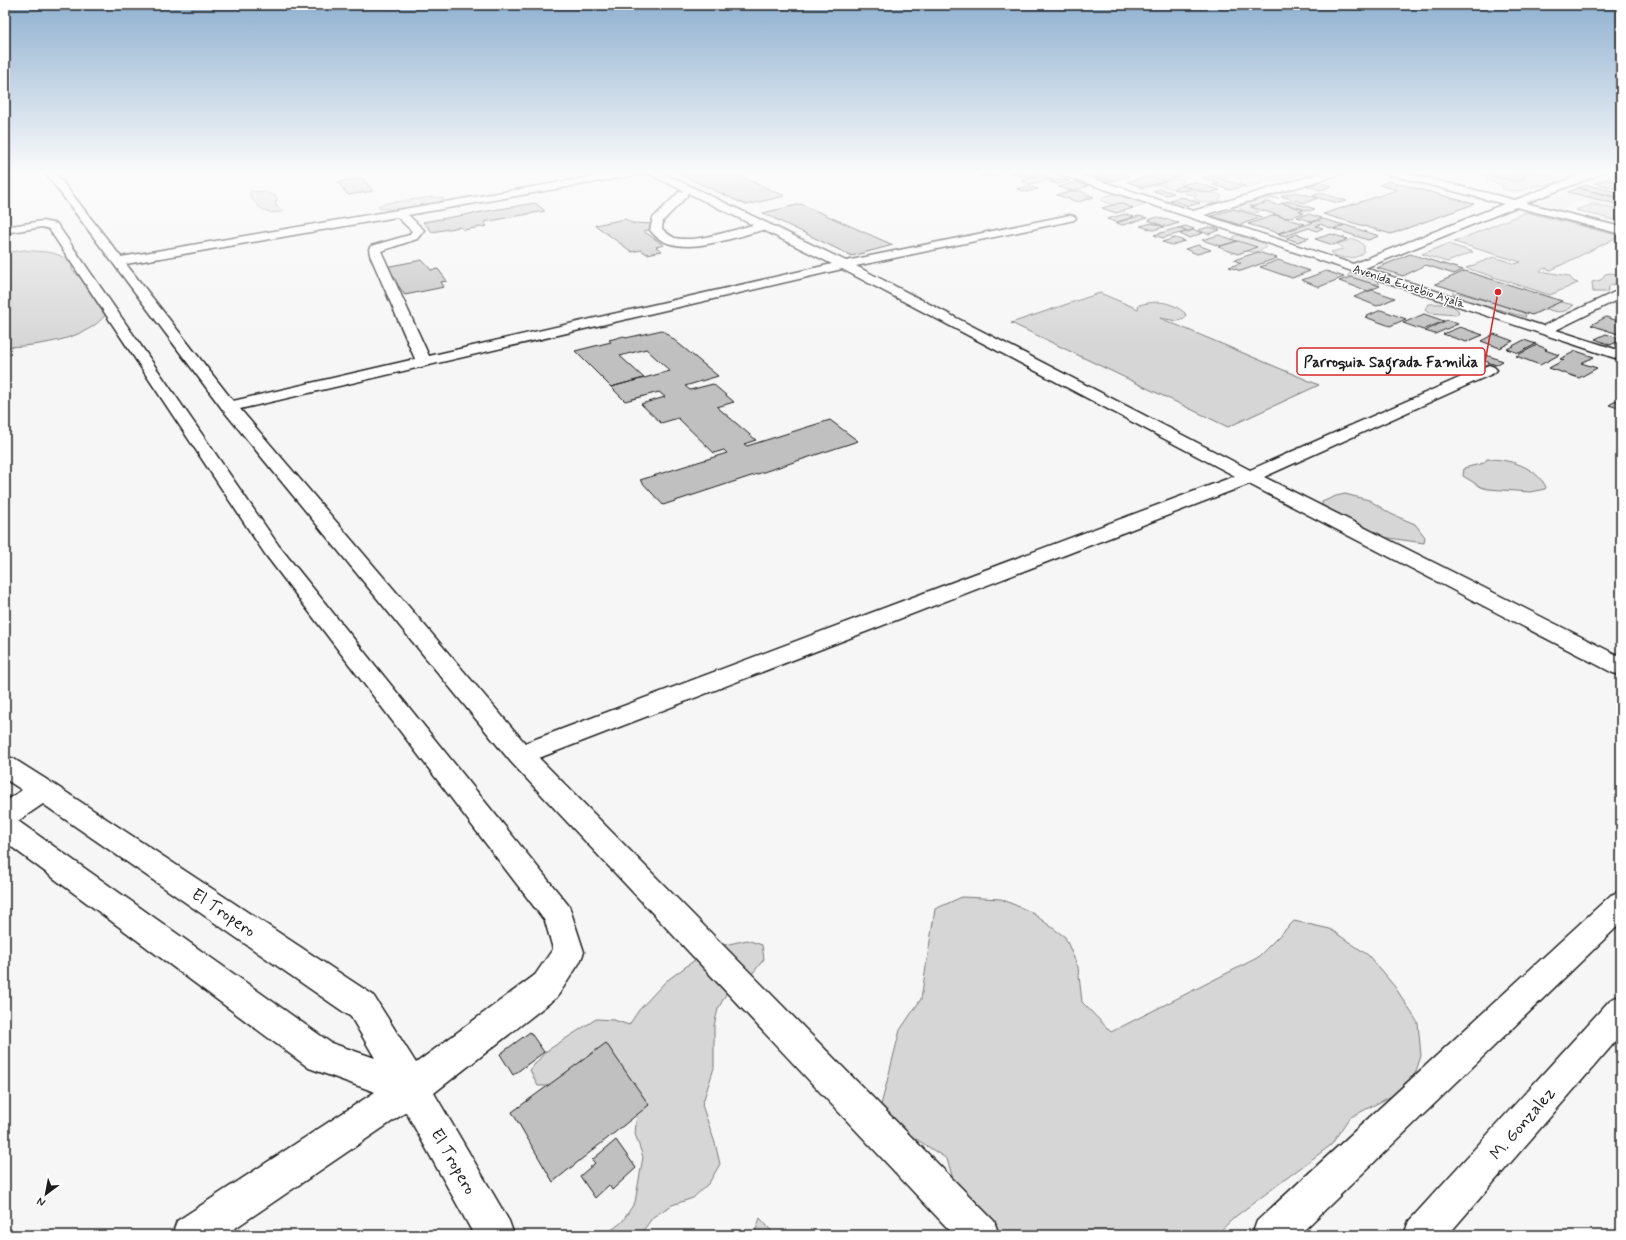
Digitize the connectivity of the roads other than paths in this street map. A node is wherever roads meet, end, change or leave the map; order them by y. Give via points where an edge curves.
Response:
1 (55, 229) edge
2 (94, 229) edge
3 (306, 229) edge
4 (417, 229) edge
5 (656, 229) edge
6 (754, 229) edge
7 (760, 229) edge
8 (760, 229) edge
9 (1018, 229) edge
10 (1234, 229) edge
11 (1453, 229) edge
12 (119, 261) junction
13 (844, 265) junction
14 (829, 268) junction
15 (1353, 268) junction
16 (1621, 293) edge
17 (1545, 330) junction
18 (1621, 356) edge
19 (424, 362) junction
20 (1489, 370) dead end
21 (229, 407) junction
22 (1250, 477) junction
23 (1621, 666) edge
24 (520, 755) junction
25 (5, 766) edge
26 (43, 790) junction
27 (5, 816) edge
28 (5, 827) edge
29 (1621, 904) edge
30 (1621, 1011) edge
31 (412, 1088) junction
32 (190, 1235) edge
33 (495, 1235) edge
34 (980, 1235) edge
35 (1271, 1235) edge
36 (1423, 1235) edge

1 - 31 street via 272,550 558,915 569,952 546,986
2 - 12 street
3 - 12 street
4 - 19 street via 413,237 375,249
5 - 6 street via 673,242 693,242
7 - 13 street
8 - 14 street
9 - 13 street
10 - 15 street, Avenida Eusebio Ayala
11 - 15 street
12 - 21 street
13 - 14 street
13 - 22 street
14 - 19 street
14 - 22 street
15 - 17 street, Avenida Eusebio Ayala
16 - 17 street
17 - 18 street, Avenida Eusebio Ayala
19 - 21 street
20 - 22 street
21 - 24 street
22 - 23 street
22 - 24 street
24 - 34 street
25 - 26 street, El Tropero
26 - 27 street
26 - 31 street, El Tropero via 362,1006
28 - 31 street via 321,1056
29 - 35 street
30 - 36 street, M. Gonzalez
31 - 32 street
31 - 33 street, El Tropero

